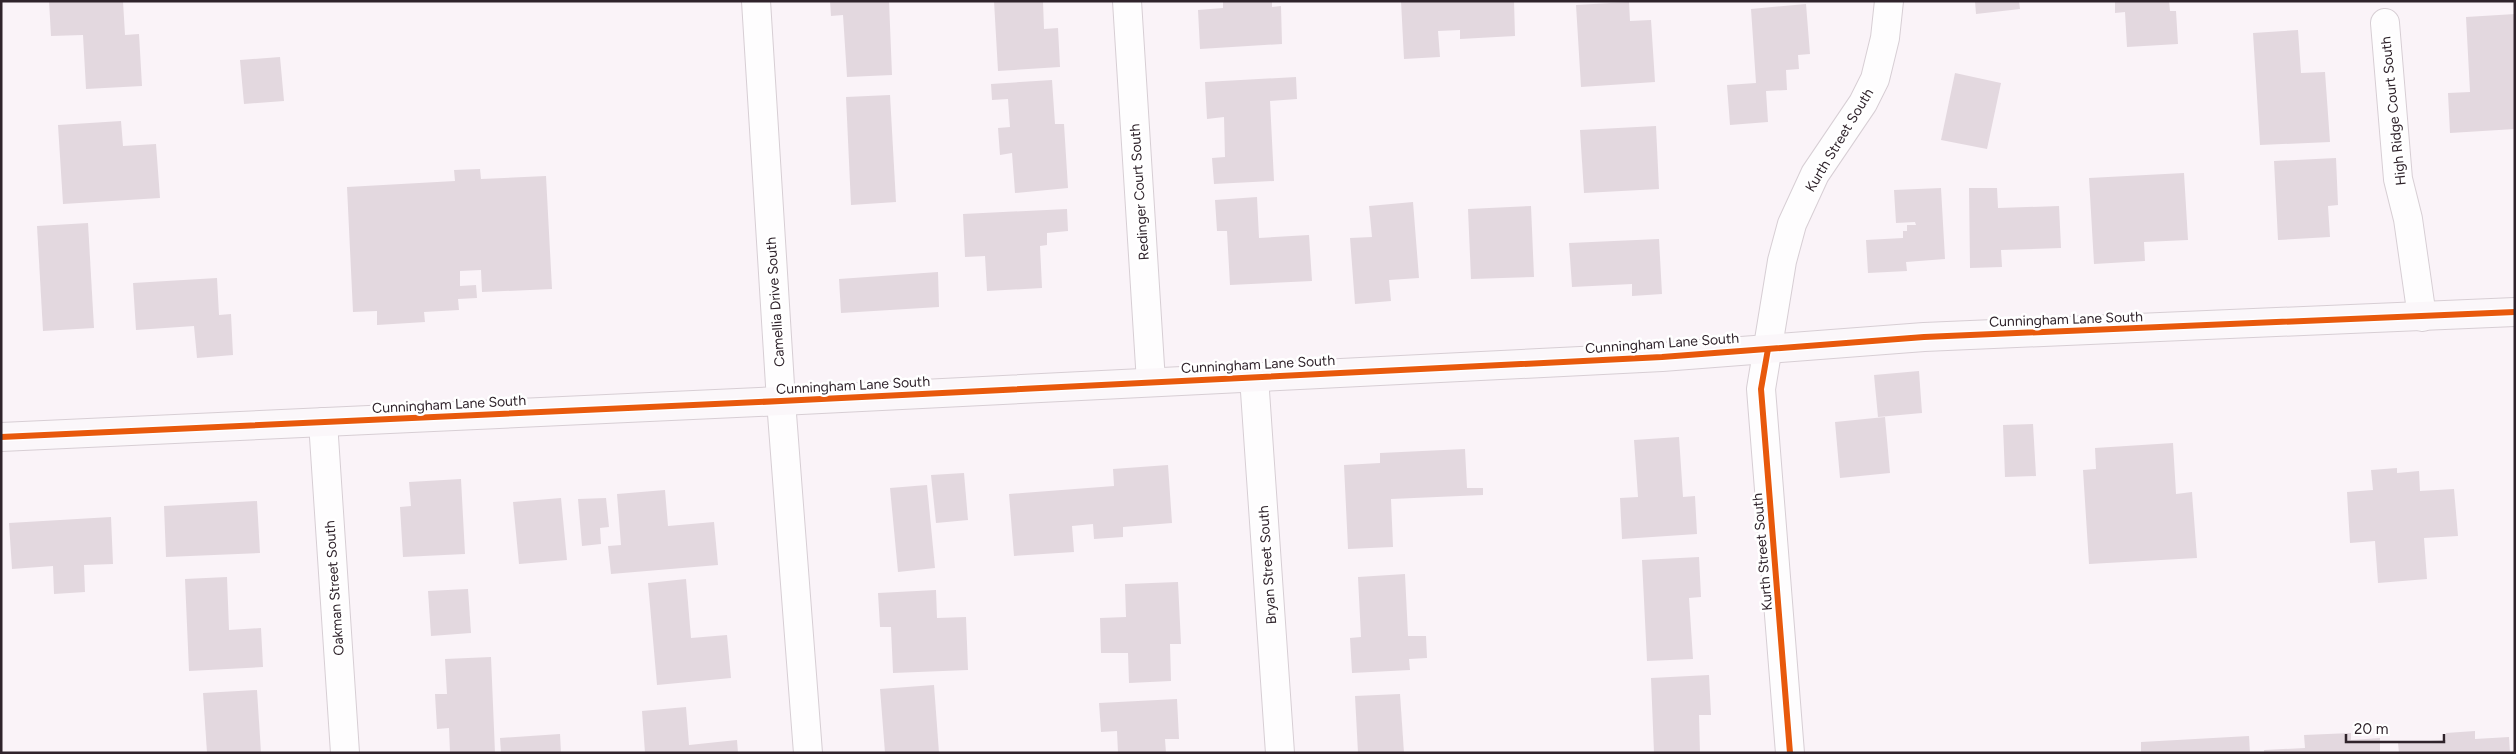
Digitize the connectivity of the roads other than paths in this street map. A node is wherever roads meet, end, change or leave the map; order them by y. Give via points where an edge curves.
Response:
1 (756, 1) edge
2 (1127, 1) edge
3 (1890, 1) edge
4 (2385, 23) dead end
5 (2515, 312) edge
6 (2422, 316) junction
7 (1768, 349) junction
8 (1254, 377) junction
9 (1152, 382) junction
10 (781, 401) junction
11 (323, 422) junction
12 (1, 436) edge
13 (345, 753) edge
14 (808, 753) edge
15 (1280, 753) edge
16 (1790, 753) edge

1 - 10 street, Camellia Drive South
2 - 9 street, Redinger Court South
3 - 7 street, Kurth Street South via 1876,79 1815,174 1792,224 1782,261
4 - 6 street, High Ridge Court South via 2398,179 2408,219
5 - 6 street, Cunningham Lane South
6 - 7 street, Cunningham Lane South via 1924,337
7 - 8 street, Cunningham Lane South
7 - 16 street, Kurth Street South via 1761,389
8 - 9 street, Cunningham Lane South
8 - 15 street, Bryan Street South
9 - 10 street, Cunningham Lane South
10 - 11 street, Cunningham Lane South
10 - 14 street, Camellia Drive South
11 - 12 street, Cunningham Lane South
11 - 13 street, Oakman Street South

